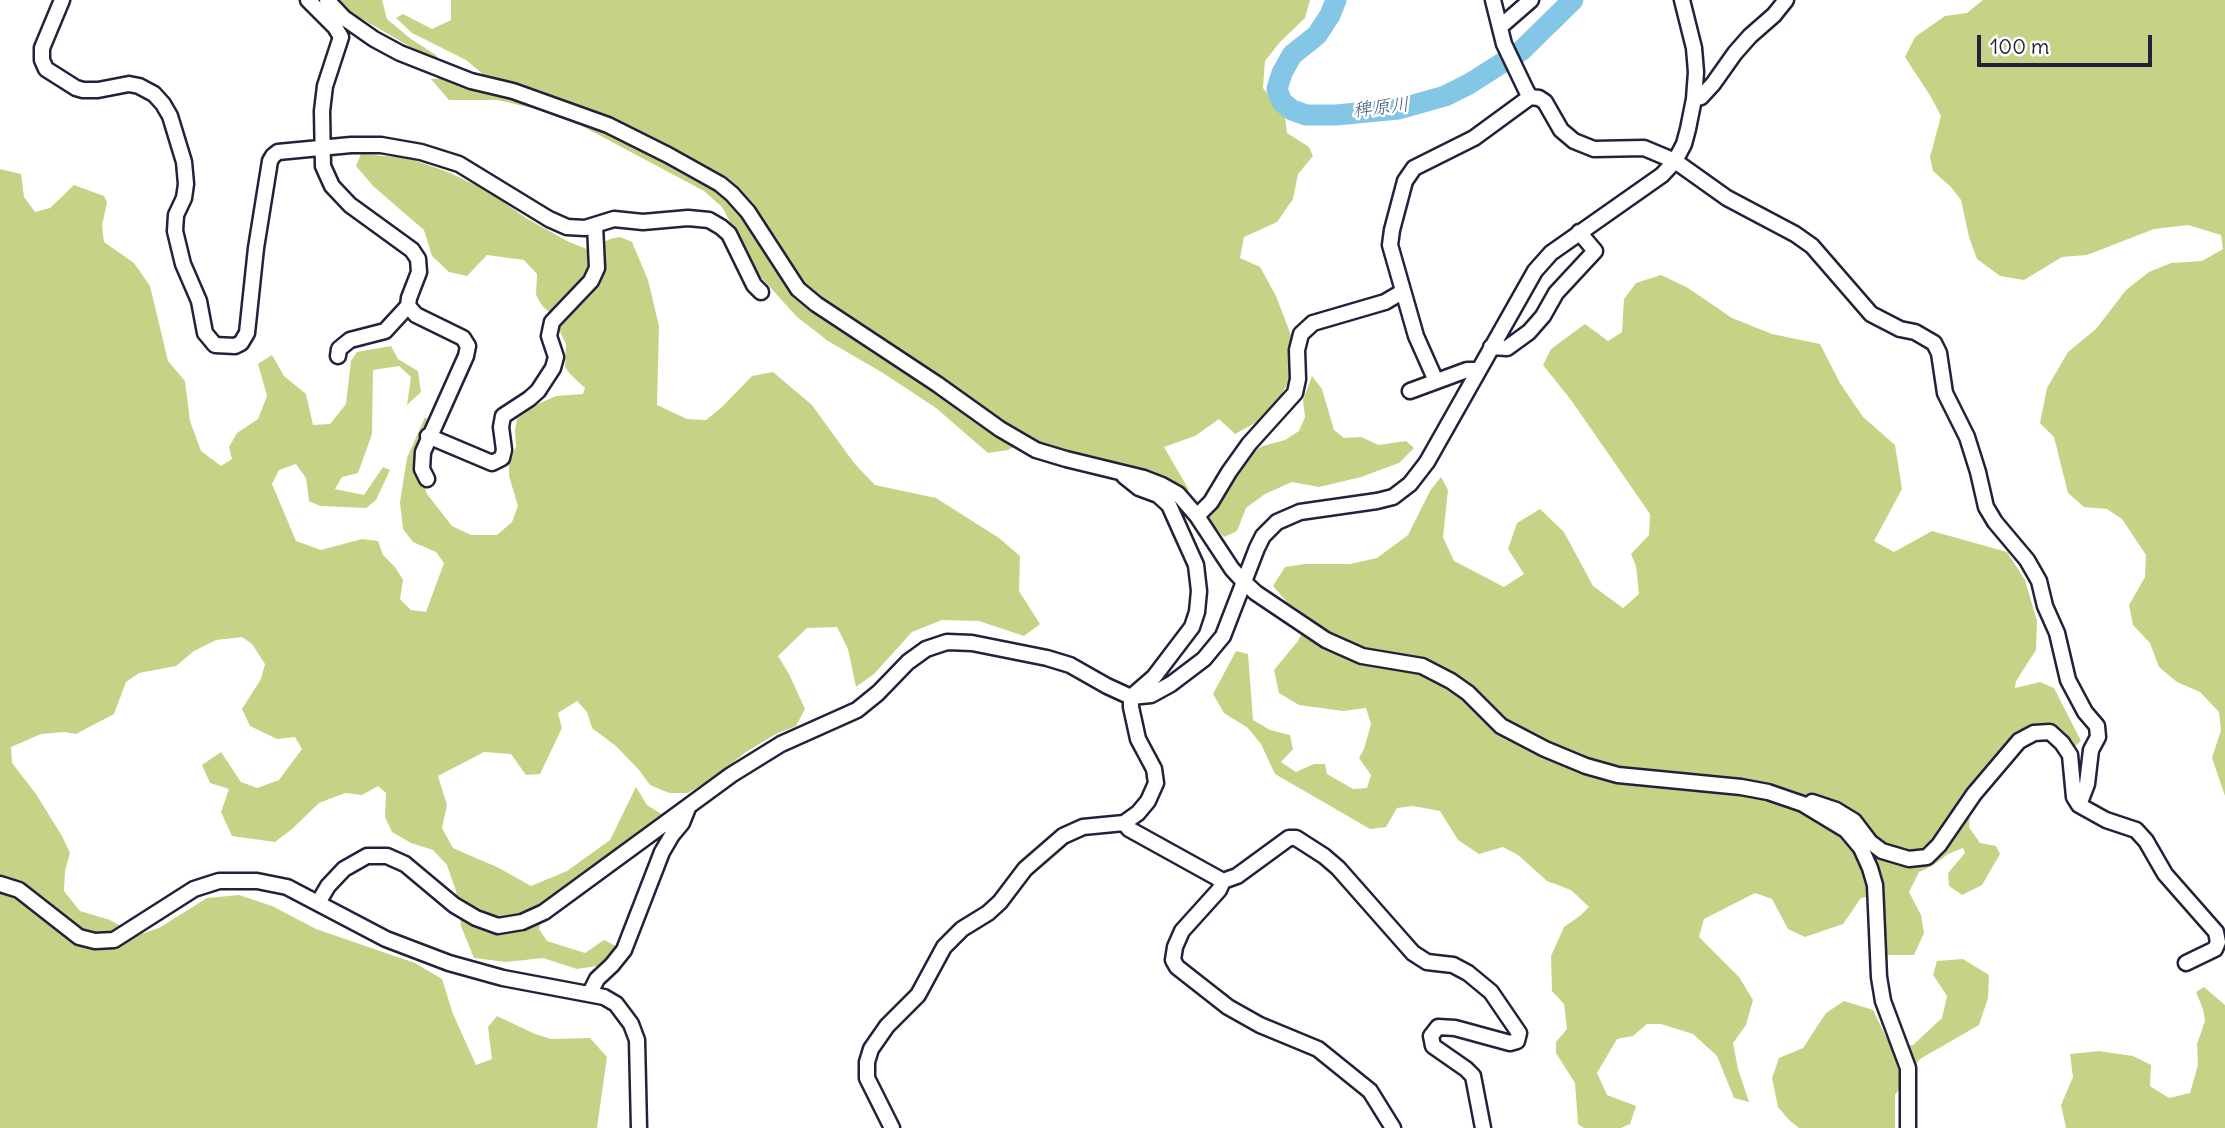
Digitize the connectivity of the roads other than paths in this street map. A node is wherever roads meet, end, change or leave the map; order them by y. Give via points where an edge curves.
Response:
1 (62, 0) edge
2 (308, 0) edge
3 (327, 0) edge
4 (1493, 0) edge
5 (1531, 0) edge
6 (1682, 0) edge
7 (1786, 0) edge
8 (1500, 27) junction
9 (1530, 97) junction
10 (1694, 99) junction
11 (322, 148) junction
12 (1679, 154) junction
13 (595, 225) junction
14 (1579, 232) junction
15 (761, 292) dead end
16 (1402, 292) junction
17 (408, 306) junction
18 (1491, 347) junction
19 (338, 356) dead end
20 (1479, 370) junction
21 (1436, 380) junction
22 (1409, 391) dead end
23 (428, 436) junction
24 (1121, 472) junction
25 (427, 479) dead end
26 (1197, 516) junction
27 (1244, 582) junction
28 (1131, 697) junction
29 (1803, 804) junction
30 (2079, 805) junction
31 (688, 807) junction
32 (1124, 823) junction
33 (1223, 881) junction
34 (0, 884) edge
35 (318, 903) junction
36 (2186, 963) dead end
37 (590, 993) junction
38 (639, 1128) edge
39 (892, 1128) edge
40 (1393, 1128) edge
41 (1483, 1128) edge
42 (1908, 1128) edge

1 - 11 street via 42,48 46,69 83,90 139,86 154,94 170,116 186,184 175,231 205,333 215,345 235,346 247,333 270,161 278,152
2 - 11 street via 341,37 325,86
3 - 24 street via 344,18 400,53 608,125 720,184 748,212 798,289 816,304 1036,450
4 - 8 street
5 - 8 street
6 - 10 street via 1694,48
7 - 10 street via 1735,53 1713,85
8 - 9 street
9 - 12 street via 1545,102 1561,130 1574,141 1594,149 1644,148
9 - 16 street via 1474,138 1414,169 1405,181 1390,245
10 - 12 street
11 - 13 street via 381,145 421,152 459,164 566,227
11 - 17 street via 323,166 332,186 418,259 419,272
12 - 14 street via 1662,175
12 - 30 street via 1727,198 1812,246 1871,314 1934,343 1945,393 1967,437 1986,507 2039,581 2068,680 2097,726
13 - 15 street via 614,219 709,220 729,234
13 - 23 street via 597,268 591,281 552,322 549,336 556,357 538,391 503,416 502,458 492,463
14 - 18 street via 1535,271
14 - 18 street via 1595,251 1556,293 1529,332 1507,348
16 - 21 street
16 - 26 street via 1385,302 1312,323 1301,334 1295,393 1249,444
17 - 19 street via 385,331 350,340
17 - 23 street via 416,315 463,338 468,346
18 - 20 street
20 - 21 street
20 - 27 street via 1410,484 1393,496 1300,512 1277,522 1256,548
21 - 22 street
23 - 25 street via 422,469
24 - 26 street via 1178,494
24 - 28 street via 1169,505 1196,565 1199,591 1192,626 1154,677
26 - 27 street
27 - 28 street via 1223,636 1204,659 1151,695
27 - 29 street via 1326,640 1362,656 1422,666 1468,693 1501,726 1576,762 1618,775 1741,787
28 - 31 street via 1047,658 947,642 908,662 857,710 780,744
28 - 32 street via 1138,739 1156,783 1148,802
29 - 30 street via 1814,802 1836,810 1854,821 1882,851 1909,859 1927,857 2019,741 2034,733 2050,732 2070,755 2074,797
29 - 42 street via 1846,830 1870,868 1883,1001 1908,1068
30 - 36 street via 2136,830 2165,874 2216,932 2215,948
31 - 35 street via 544,912 522,922 498,926 476,918 405,864 387,856 367,856 344,869
31 - 37 street via 662,852 624,950
32 - 33 street
32 - 39 street via 1083,827 1063,836 1025,869 1000,902 944,947 918,995 887,1026 867,1062 867,1078
33 - 40 street via 1182,931 1173,960 1177,967 1228,1007 1318,1049 1370,1091
33 - 41 street via 1289,838 1296,838 1338,868 1413,953 1427,962 1468,972 1491,992 1519,1033 1517,1041 1438,1027 1431,1036 1433,1046 1473,1076
34 - 35 street via 19,890 79,937 95,941 114,940 194,889 219,881 287,887
35 - 37 street via 386,939 449,963
37 - 38 street via 616,1004 637,1040

